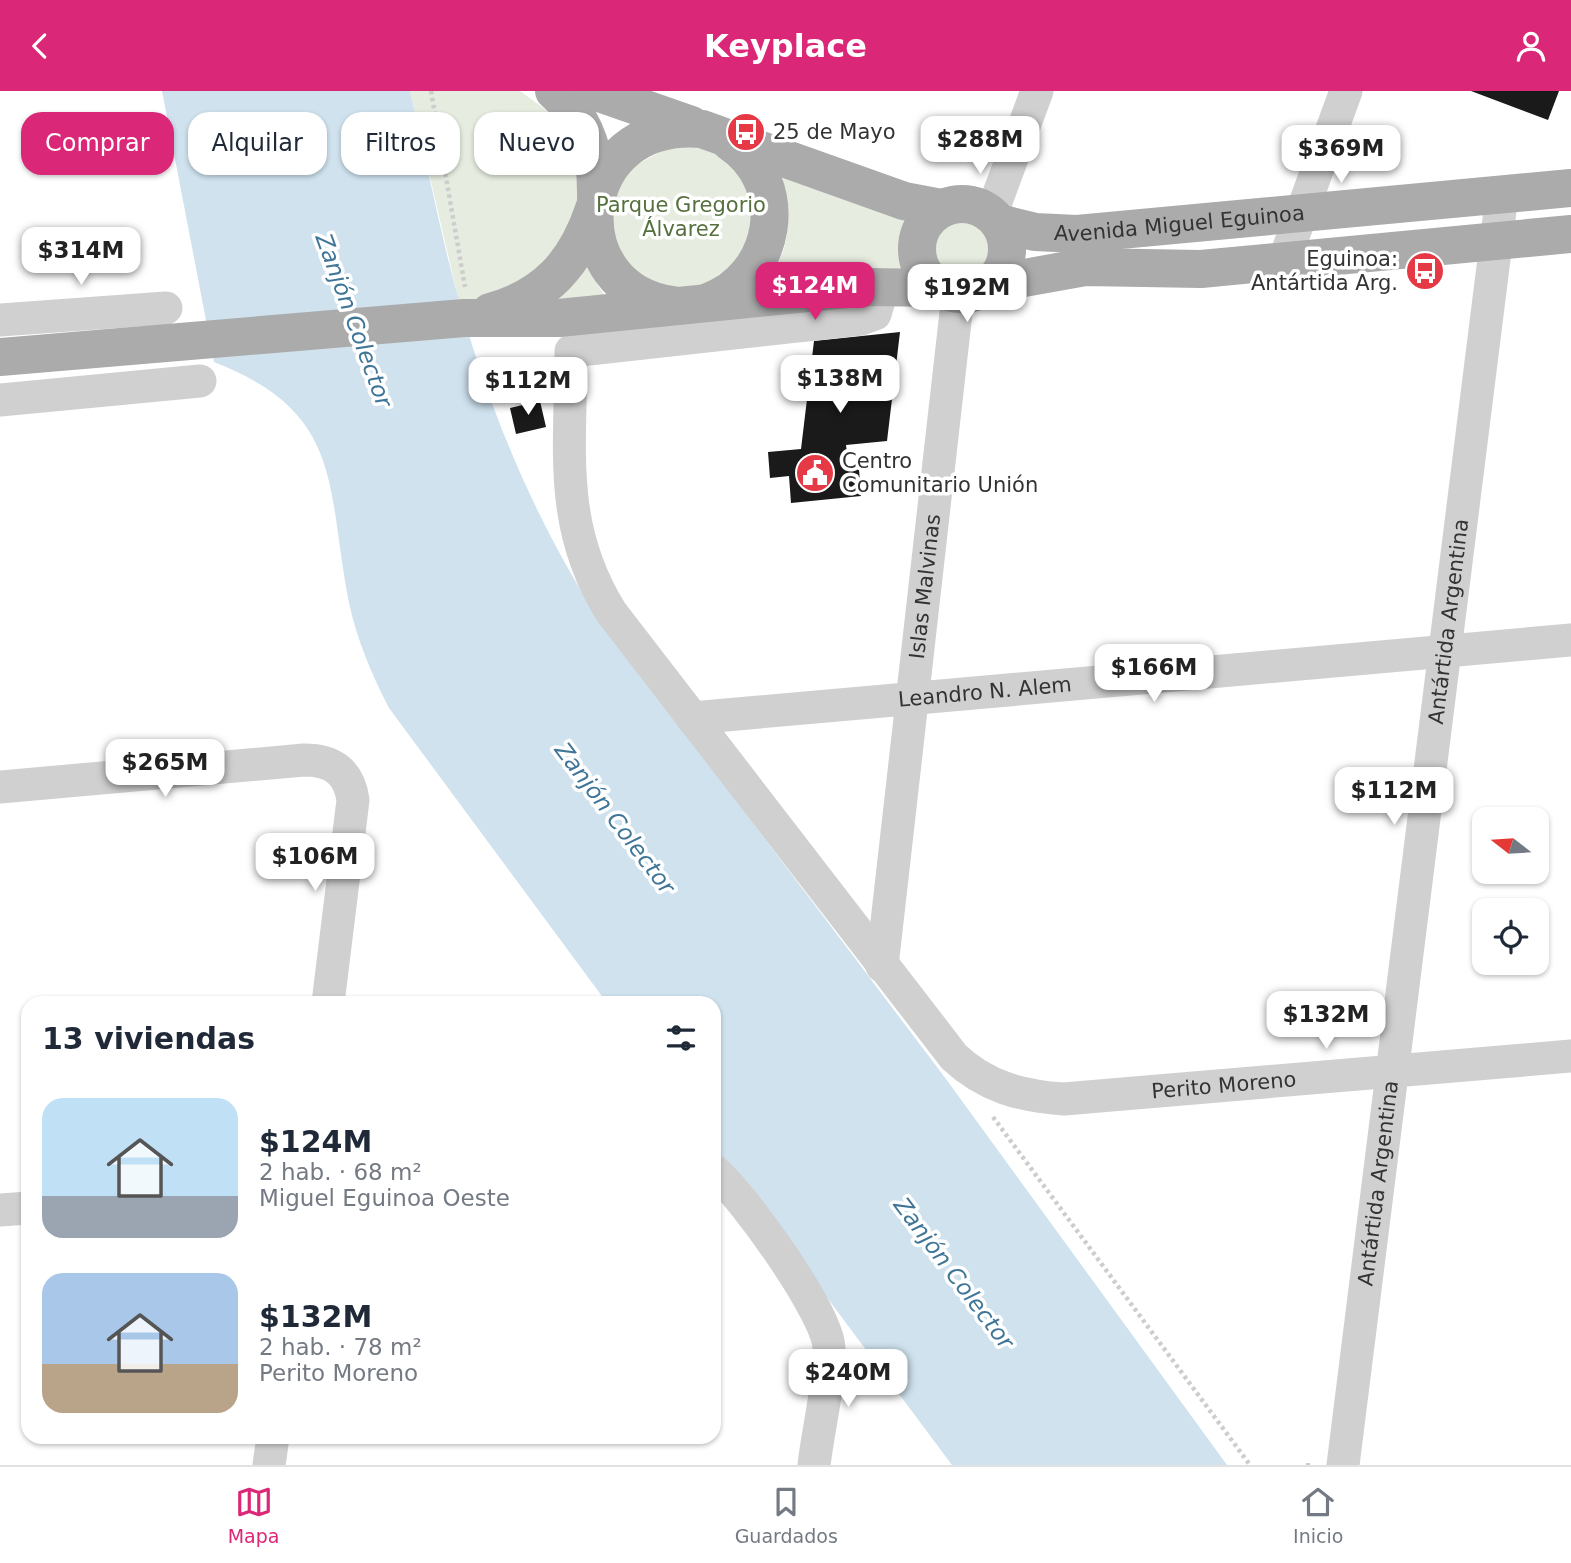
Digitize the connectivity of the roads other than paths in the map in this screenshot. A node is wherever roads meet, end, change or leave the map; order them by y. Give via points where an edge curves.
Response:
1 (554, 91) edge
2 (594, 91) edge
3 (1037, 91) edge
4 (1346, 91) edge
5 (709, 132) junction
6 (1571, 188) edge
7 (1502, 195) junction
8 (595, 203) junction
9 (941, 208) junction
10 (1301, 214) junction
11 (995, 219) junction
12 (1571, 234) edge
13 (1497, 241) junction
14 (1284, 261) junction
15 (883, 287) junction
16 (962, 289) junction
17 (686, 305) junction
18 (465, 307) junction
19 (166, 308) dead end
20 (0, 320) edge
21 (0, 357) edge
22 (200, 381) dead end
23 (0, 400) edge
24 (1571, 640) edge
25 (1444, 652) junction
26 (911, 699) junction
27 (692, 718) junction
28 (0, 787) edge
29 (881, 965) junction
30 (329, 996) edge
31 (1571, 1056) edge
32 (1391, 1072) junction
33 (721, 1178) edge
34 (21, 1208) edge
35 (0, 1210) edge
36 (272, 1444) edge
37 (269, 1465) edge
38 (814, 1465) edge
39 (1343, 1465) edge

1 - 8 main road via 574,112 588,137 595,164
2 - 5 main road
3 - 11 street
4 - 10 street
5 - 8 main road, Avenida Miguel Eguinoa via 664,130 641,139 612,163
5 - 9 main road, Avenida Miguel Eguinoa via 904,201
5 - 17 main road, Avenida Miguel Eguinoa via 737,147 762,177 770,202 770,228 757,265 740,284 717,298
6 - 7 main road, Avenida Miguel Eguinoa
7 - 10 main road, Avenida Miguel Eguinoa
7 - 13 street, Antártida Argentina
8 - 17 main road, Avenida Miguel Eguinoa via 599,245 616,276 645,297
8 - 18 main road, Avenida Miguel Eguinoa via 578,249 547,287 516,303
9 - 11 main road, Avenida Miguel Eguinoa via 973,205
9 - 16 main road via 925,222 917,242 918,263
10 - 11 main road, Avenida Miguel Eguinoa via 1063,235
10 - 14 street
11 - 16 main road via 1004,233 1004,266
12 - 13 main road, Avenida Miguel Eguinoa
13 - 14 main road, Avenida Miguel Eguinoa
13 - 25 street, Antártida Argentina
14 - 16 main road, Avenida Miguel Eguinoa via 1167,270 1085,267
15 - 16 main road, Avenida Miguel Eguinoa
15 - 17 main road, Avenida Miguel Eguinoa
15 - 27 street, Perito Moreno via 875,314 862,319 571,351 571,494 583,558 611,612
16 - 26 street, Islas Malvinas
17 - 18 main road, Avenida Miguel Eguinoa via 545,319
18 - 21 main road via 210,341
19 - 20 street
22 - 23 street
24 - 25 street, Leandro N. Alem
25 - 26 street, Leandro N. Alem
25 - 32 street, Antártida Argentina
26 - 27 street, Leandro N. Alem
26 - 29 street, Islas Malvinas
27 - 29 street, Perito Moreno
28 - 30 street via 304,759 325,761 342,771 351,789 352,812
29 - 32 street, Perito Moreno via 968,1070 1023,1094 1086,1099
31 - 32 street, Perito Moreno
32 - 39 street, Antártida Argentina
33 - 38 street via 799,1281 829,1346
34 - 35 street
36 - 37 street

